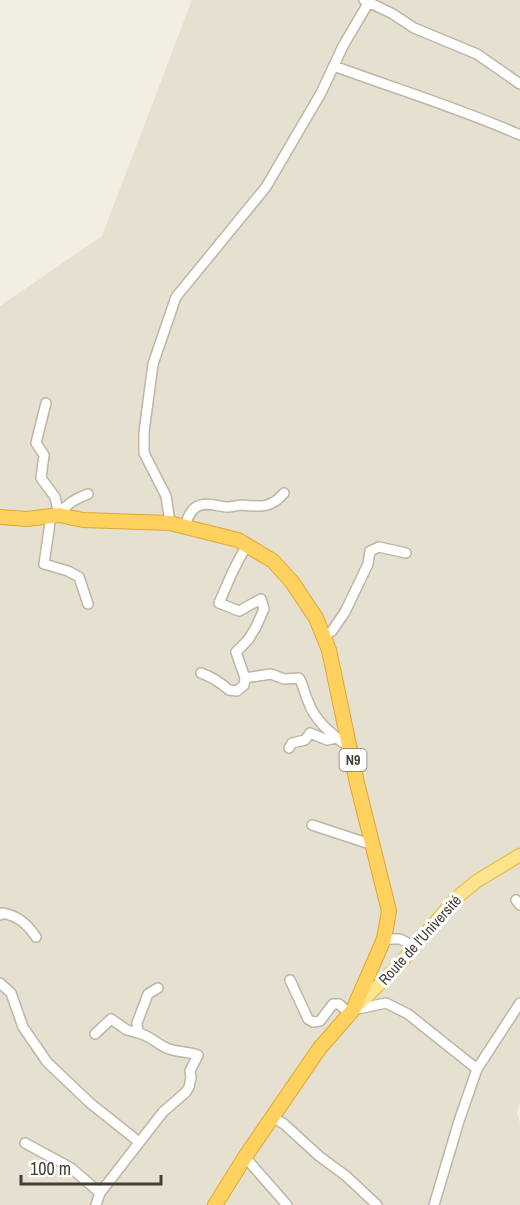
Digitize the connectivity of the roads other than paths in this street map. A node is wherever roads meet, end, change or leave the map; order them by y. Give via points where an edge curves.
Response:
1 (368, 1) edge
2 (334, 66) junction
3 (520, 84) edge
4 (520, 135) edge
5 (46, 403) dead end
6 (284, 493) dead end
7 (88, 494) dead end
8 (55, 516) junction
9 (0, 517) edge
10 (170, 523) junction
11 (184, 527) junction
12 (247, 546) junction
13 (406, 554) dead end
14 (88, 604) dead end
15 (323, 637) junction
16 (201, 673) dead end
17 (245, 678) junction
18 (336, 738) junction
19 (350, 747) junction
20 (289, 748) dead end
21 (312, 825) dead end
22 (373, 845) junction
23 (520, 855) edge
24 (0, 915) edge
25 (36, 937) dead end
26 (384, 939) junction
27 (414, 946) junction
28 (290, 980) dead end
29 (0, 983) edge
30 (158, 988) dead end
31 (520, 1003) edge
32 (351, 1012) junction
33 (138, 1033) junction
34 (95, 1034) dead end
35 (477, 1069) junction
36 (272, 1118) junction
37 (139, 1142) junction
38 (25, 1143) dead end
39 (245, 1157) junction
40 (100, 1193) junction
41 (96, 1205) edge
42 (215, 1205) edge
43 (287, 1205) edge
44 (377, 1205) edge
45 (434, 1205) edge

1 - 2 street
1 - 3 street via 414,28 477,54
2 - 4 street
2 - 10 street via 266,187 176,297 153,364 144,432 144,453 166,496
5 - 8 street via 36,443 44,455 41,478 55,497
6 - 11 street via 260,507 198,506
7 - 8 street
8 - 9 highway, N9
8 - 10 highway, N9
8 - 14 street via 44,564 79,577
10 - 11 highway, N9
11 - 12 highway, N9 via 238,540
12 - 15 highway, N9 via 273,561 292,582 316,618
12 - 17 street via 219,603 238,611 261,599 264,609 260,618 236,652
13 - 15 street via 379,548 370,551 368,564 345,612
15 - 19 highway, N9
16 - 17 street via 237,691
17 - 18 street via 271,674 284,679 299,678 317,718
18 - 19 street
18 - 20 street via 327,740 310,733
19 - 22 highway, N9
21 - 22 street
22 - 26 highway, N9 via 389,911
23 - 27 main road, Route de l'Université via 456,898
24 - 25 street via 13,915
26 - 27 street via 400,939
26 - 32 highway, N9
27 - 32 main road, Route de l'Université
28 - 32 street via 313,1022 320,1021 333,1004
29 - 37 street via 11,993 23,1027 47,1062
30 - 33 street via 148,994 137,1023
31 - 35 street
32 - 35 street via 386,1003 408,1014
32 - 36 highway, N9 via 319,1049
33 - 34 street via 111,1019
33 - 37 street via 169,1049 198,1055 190,1071 189,1087
35 - 45 street
36 - 39 highway, N9
36 - 44 street via 284,1124
37 - 40 street
38 - 40 street via 71,1168
39 - 42 highway, N9
39 - 43 street
40 - 41 street

